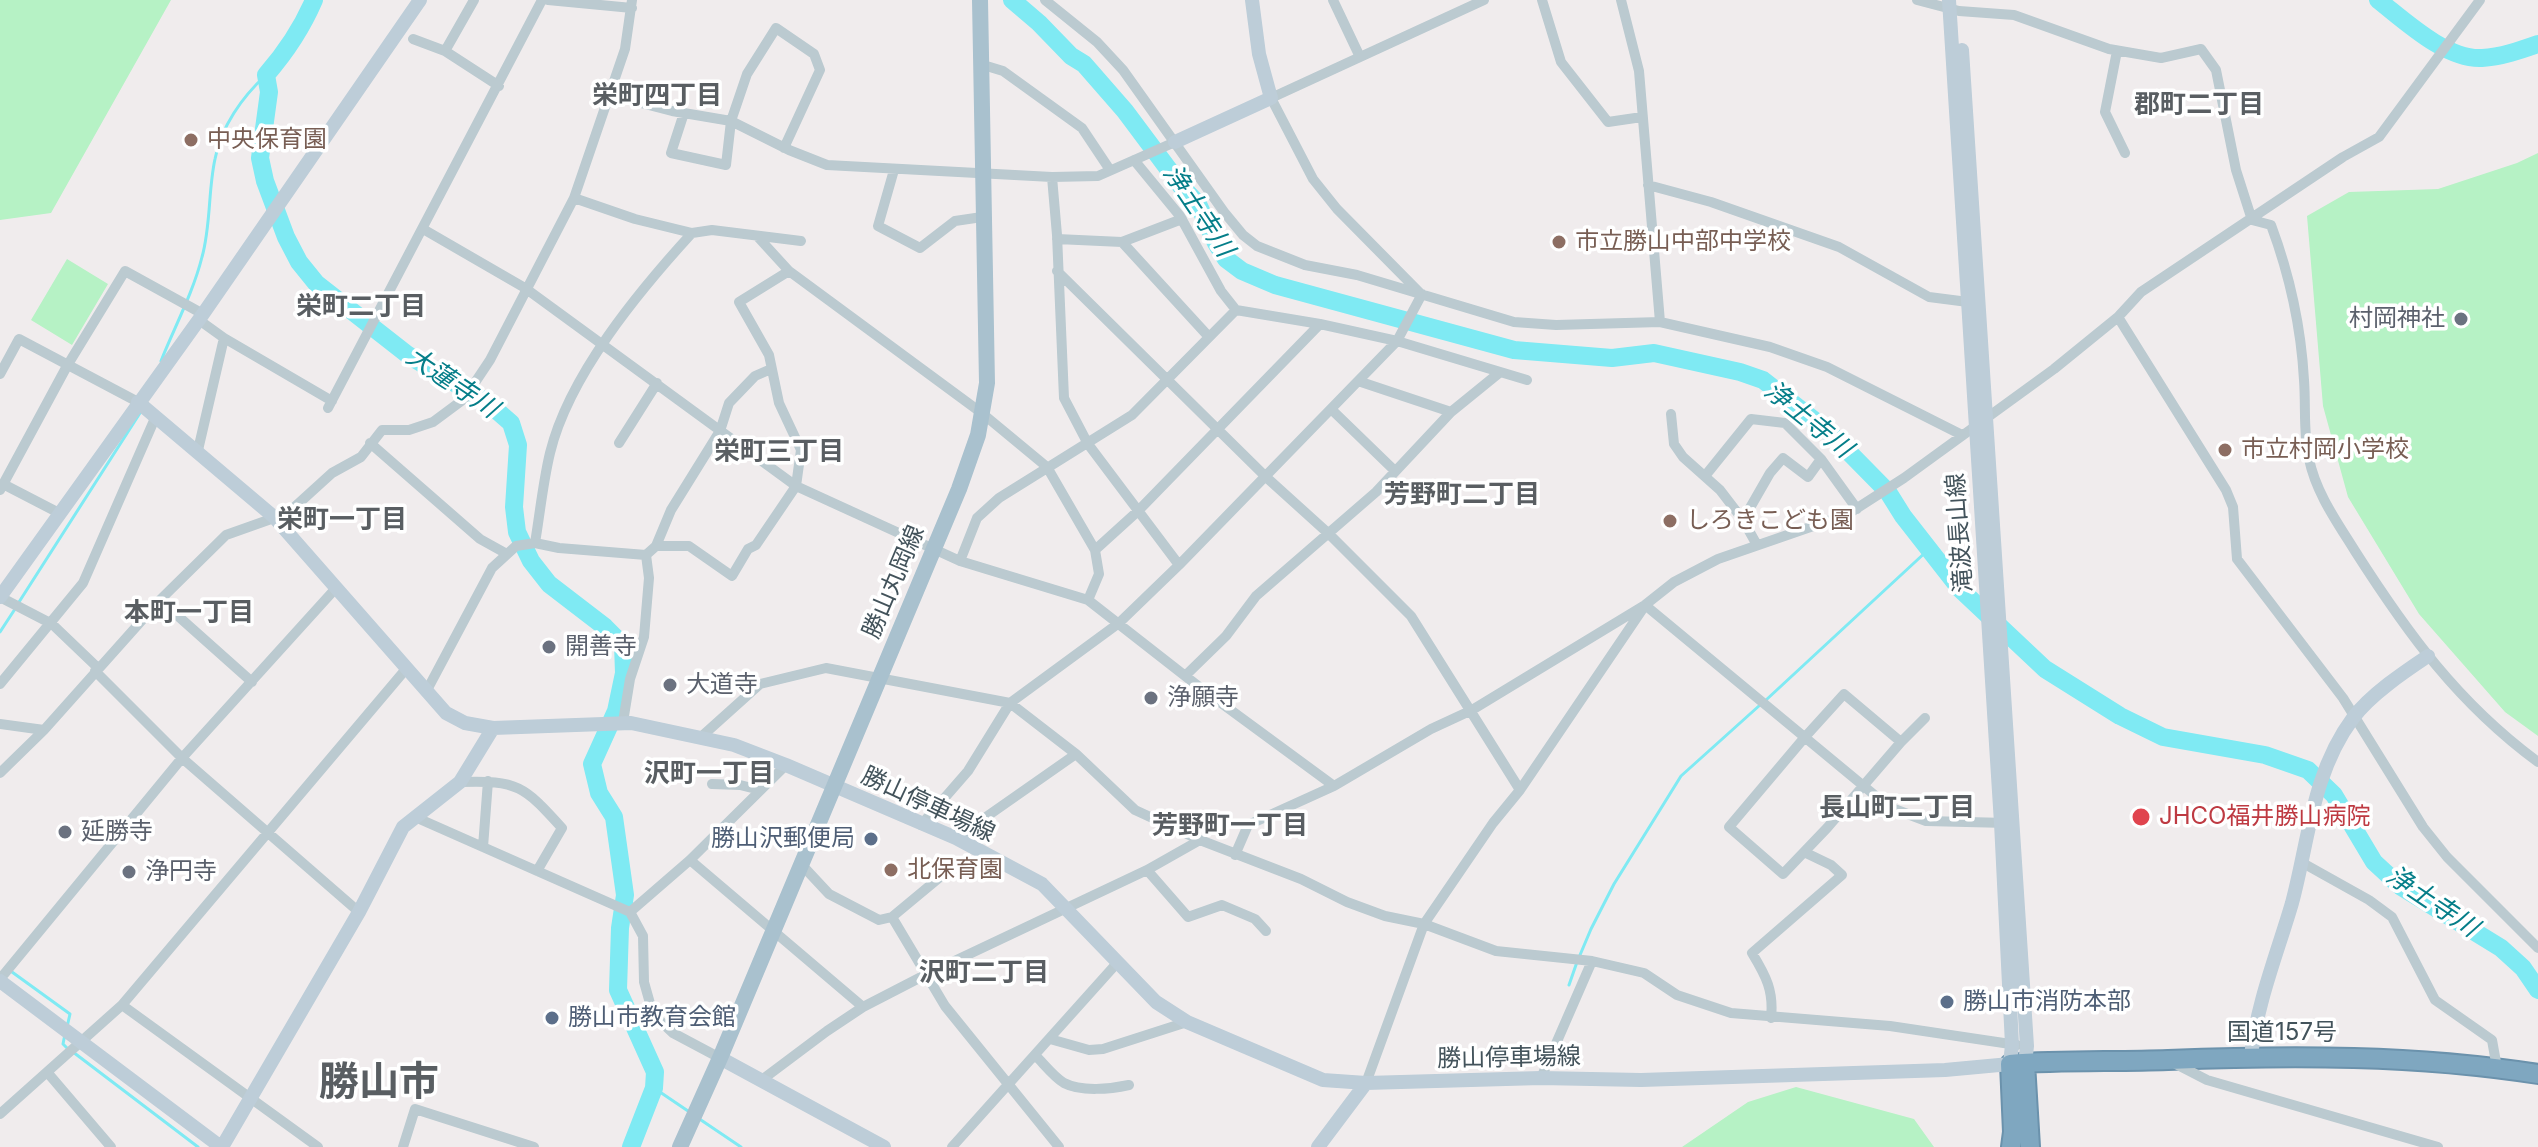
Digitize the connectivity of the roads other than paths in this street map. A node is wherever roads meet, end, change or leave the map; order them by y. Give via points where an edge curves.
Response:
1 (420, 0) edge
2 (474, 0) edge
3 (545, 0) edge
4 (980, 0) edge
5 (1045, 0) edge
6 (1252, 0) edge
7 (1333, 0) edge
8 (1484, 0) edge
9 (1542, 0) edge
10 (1621, 0) edge
11 (1917, 0) edge
12 (2480, 0) edge
13 (632, 3) edge
14 (1954, 5) edge
15 (413, 39) dead end
16 (445, 51) junction
17 (2117, 51) junction
18 (1360, 57) junction
19 (980, 64) junction
20 (499, 86) junction
21 (610, 95) junction
22 (1271, 98) junction
23 (684, 113) junction
24 (1642, 117) junction
25 (731, 121) junction
26 (1175, 142) junction
27 (784, 148) junction
28 (2125, 153) dead end
29 (1137, 159) junction
30 (894, 170) junction
31 (1110, 170) junction
32 (981, 174) junction
33 (1052, 177) junction
34 (1648, 185) junction
35 (574, 198) junction
36 (982, 217) junction
37 (1182, 219) junction
38 (2252, 220) junction
39 (423, 229) junction
40 (692, 233) junction
41 (757, 236) junction
42 (1057, 239) junction
43 (801, 241) dead end
44 (1122, 242) junction
45 (789, 271) junction
46 (1057, 271) junction
47 (525, 288) junction
48 (1422, 294) junction
49 (1968, 302) junction
50 (1236, 310) junction
51 (201, 317) junction
52 (2118, 317) junction
53 (1660, 322) junction
54 (1320, 324) junction
55 (1209, 337) junction
56 (224, 338) junction
57 (1398, 338) junction
58 (604, 343) junction
59 (67, 366) junction
60 (771, 369) junction
61 (1499, 373) junction
62 (0, 374) edge
63 (1168, 378) junction
64 (1527, 380) dead end
65 (1358, 381) junction
66 (657, 383) junction
67 (138, 402) junction
68 (1331, 409) junction
69 (1451, 412) junction
70 (983, 414) junction
71 (1671, 414) dead end
72 (156, 416) junction
73 (1980, 422) junction
74 (1218, 428) junction
75 (720, 431) junction
76 (1962, 435) junction
77 (370, 443) junction
78 (619, 443) dead end
79 (1088, 444) junction
80 (198, 450) junction
81 (1821, 459) junction
82 (1047, 467) junction
83 (1395, 471) junction
84 (1705, 476) junction
85 (1266, 477) junction
86 (796, 486) junction
87 (1, 487) edge
88 (1857, 509) junction
89 (1138, 511) junction
90 (59, 513) junction
91 (274, 517) junction
92 (1743, 520) junction
93 (1329, 534) junction
94 (535, 543) junction
95 (1757, 545) junction
96 (656, 546) junction
97 (933, 550) junction
98 (1095, 550) junction
99 (507, 554) junction
100 (646, 555) junction
101 (960, 561) junction
102 (1179, 565) junction
103 (336, 588) junction
104 (0, 597) edge
105 (160, 600) junction
106 (1088, 600) junction
107 (1645, 605) junction
108 (1119, 623) junction
109 (52, 624) junction
110 (2428, 656) junction
111 (406, 669) junction
112 (96, 670) junction
113 (1186, 675) junction
114 (879, 679) junction
115 (252, 682) junction
116 (0, 684) edge
117 (426, 692) junction
118 (1010, 703) junction
119 (1472, 710) junction
120 (2354, 717) junction
121 (1925, 718) dead end
122 (623, 722) junction
123 (0, 724) edge
124 (493, 728) junction
125 (44, 730) junction
126 (701, 737) junction
127 (1805, 737) junction
128 (1901, 742) junction
129 (1076, 754) junction
130 (182, 758) junction
131 (2538, 762) edge
132 (786, 765) junction
133 (0, 773) edge
134 (488, 781) junction
135 (460, 782) junction
136 (712, 784) dead end
137 (833, 785) junction
138 (1865, 785) junction
139 (1334, 786) junction
140 (760, 790) junction
141 (1520, 790) junction
142 (415, 817) junction
143 (2007, 823) junction
144 (921, 825) junction
145 (266, 832) junction
146 (956, 838) junction
147 (1200, 840) junction
148 (483, 847) junction
149 (1804, 852) junction
150 (1235, 855) junction
151 (690, 860) junction
152 (997, 860) junction
153 (2301, 862) junction
154 (801, 864) junction
155 (1147, 870) junction
156 (537, 871) junction
157 (1068, 907) junction
158 (359, 912) junction
159 (630, 912) junction
160 (892, 917) junction
161 (1424, 924) junction
162 (1266, 931) dead end
163 (771, 932) junction
164 (2538, 948) edge
165 (1592, 961) junction
166 (1117, 963) junction
167 (927, 974) junction
168 (0, 980) edge
169 (122, 1005) junction
170 (863, 1007) junction
171 (1771, 1018) junction
172 (1187, 1022) junction
173 (1050, 1039) junction
174 (81, 1041) junction
175 (2018, 1055) junction
176 (1036, 1056) junction
177 (2251, 1056) junction
178 (720, 1058) junction
179 (2168, 1060) junction
180 (2497, 1068) junction
181 (47, 1072) junction
182 (2538, 1074) edge
183 (1541, 1078) junction
184 (763, 1079) junction
185 (1366, 1083) junction
186 (1129, 1085) dead end
187 (1009, 1086) junction
188 (249, 1099) junction
189 (0, 1114) edge
190 (1328, 1141) edge
191 (862, 1142) edge
192 (506, 1143) edge
193 (111, 1147) edge
194 (221, 1147) edge
195 (318, 1147) edge
196 (403, 1147) edge
197 (534, 1147) edge
198 (680, 1147) edge
199 (884, 1147) edge
200 (952, 1147) edge
201 (1059, 1147) edge
202 (1318, 1147) edge
203 (2011, 1147) edge
204 (2030, 1147) edge
205 (2438, 1147) edge

1 - 51 main road
2 - 16 street
3 - 13 street
3 - 20 street
4 - 19 main road, 勝山丸岡線
5 - 26 street via 1123,70
6 - 22 main road
7 - 18 street
8 - 18 street
9 - 24 street via 1561,62 1608,122
10 - 24 street via 1639,71
11 - 14 street
12 - 38 street via 2379,137
13 - 21 street
14 - 17 street via 2014,15
14 - 49 main road, 滝波長山線
14 - 73 main road, 滝波長山線
15 - 16 street
16 - 20 street
17 - 28 street via 2105,112
17 - 38 street via 2161,58 2201,49 2216,70
18 - 22 street
19 - 31 street via 1003,71 1082,128
19 - 32 main road, 勝山丸岡線
20 - 39 street
21 - 23 street
21 - 35 street
22 - 26 main road
22 - 48 street via 1313,179
23 - 25 street
23 - 25 street via 671,153 726,165
24 - 34 street
25 - 27 street
25 - 27 street via 747,74 776,28 814,54 820,70
26 - 29 street
26 - 48 street via 1224,212 1257,246 1305,265
27 - 30 street via 827,165
29 - 31 street
29 - 37 street
30 - 32 street
30 - 36 street via 878,226 920,248 955,221
31 - 33 street via 1098,176
32 - 33 street
32 - 36 main road, 勝山丸岡線
33 - 42 street
34 - 49 street via 1839,247 1929,297
34 - 53 street
35 - 40 street
35 - 47 street
36 - 70 main road, 勝山丸岡線 via 987,383
37 - 44 street
37 - 50 street
38 - 52 street via 2141,292
38 - 110 street via 2271,225 2296,301 2304,434 2317,485 2399,620
39 - 47 street
39 - 56 street via 330,405
40 - 41 street
40 - 58 street
41 - 43 street
41 - 45 street
42 - 44 street
42 - 46 street
44 - 55 street
45 - 60 street via 739,302 769,355
45 - 70 street
46 - 63 street
46 - 79 street via 1064,398
47 - 58 street
47 - 77 street via 490,360 464,399 433,422 409,430 382,430
48 - 53 street via 1514,322
48 - 57 street
49 - 73 main road, 滝波長山線
50 - 54 street
50 - 55 street
51 - 56 street
51 - 59 street via 125,271
51 - 67 main road
52 - 73 street
52 - 120 street via 2226,490 2233,507 2237,559
53 - 76 street via 1770,347 1827,367
54 - 57 street
54 - 74 street
55 - 63 street
56 - 80 street
57 - 61 street
57 - 65 street
58 - 66 street
58 - 94 street via 571,400 550,451
59 - 62 street via 19,339
59 - 67 street
59 - 87 street
60 - 75 street via 755,376 729,403
60 - 86 street via 779,403 801,450
61 - 64 street
61 - 69 street
63 - 74 street
63 - 79 street via 1132,415
65 - 68 street
65 - 69 street
66 - 75 street
66 - 78 street
67 - 72 main road, 勝山停車場線
67 - 90 main road
68 - 83 street
68 - 85 street
69 - 83 street
70 - 82 street
70 - 97 main road, 勝山丸岡線 via 970,461
71 - 84 street via 1674,444
72 - 80 main road, 勝山停車場線
72 - 109 street via 83,583
73 - 76 street
73 - 143 main road, 滝波長山線
74 - 85 street
74 - 89 street
75 - 86 street
75 - 96 street via 671,510
76 - 88 street
77 - 91 street via 361,457 332,473 288,513
77 - 99 street via 480,539
79 - 82 street
79 - 89 street
80 - 91 main road, 勝山停車場線
81 - 84 street via 1785,423 1751,419
81 - 88 street
81 - 92 street via 1808,477 1783,458
82 - 98 street
82 - 101 street via 977,518
83 - 93 street
84 - 92 street
85 - 93 street
85 - 102 street
86 - 96 street via 732,576 689,546
86 - 97 street
87 - 90 street
88 - 95 street
89 - 98 street
89 - 102 street
90 - 104 main road
91 - 103 main road, 勝山停車場線
91 - 105 street via 226,535
92 - 95 street
93 - 113 street via 1256,596 1226,636
93 - 119 street via 1411,616
94 - 99 street via 516,546
94 - 100 street
95 - 107 street via 1674,582
96 - 100 street
97 - 101 street
97 - 114 main road, 勝山丸岡線
98 - 106 street via 1099,574
99 - 117 street via 492,568
100 - 122 street via 644,637
101 - 106 street
102 - 108 street
103 - 111 main road, 勝山停車場線
103 - 115 street
104 - 109 street
105 - 112 street
105 - 115 street
106 - 108 street
107 - 119 street
107 - 127 street
107 - 141 street
108 - 113 street
108 - 118 street
109 - 112 street
109 - 116 street
110 - 120 main road
110 - 131 street via 2467,701
111 - 117 main road, 勝山停車場線
111 - 145 street
112 - 125 street
112 - 130 street
113 - 139 street
114 - 118 street
114 - 126 street via 826,668 760,684
114 - 137 main road, 勝山丸岡線
115 - 130 street
117 - 124 main road, 勝山停車場線 via 446,713
118 - 129 street
118 - 144 street via 968,771
119 - 139 street
119 - 141 street
120 - 153 main road via 2327,763
120 - 164 street via 2423,827
121 - 128 street
122 - 124 main road, 勝山停車場線
122 - 126 main road, 勝山停車場線
123 - 125 street
124 - 135 main road
125 - 133 street
126 - 132 main road, 勝山停車場線
127 - 128 street via 1844,694
127 - 138 street
127 - 149 street via 1729,827 1783,874
128 - 138 street
129 - 146 street
129 - 147 street via 1135,810
130 - 145 street
130 - 168 street
132 - 137 main road, 勝山停車場線
132 - 140 street
134 - 135 street
134 - 148 street
134 - 156 street via 531,793 562,828
135 - 142 main road
136 - 140 street
137 - 144 main road, 勝山停車場線
137 - 154 main road, 勝山丸岡線
138 - 143 street via 1889,807 1926,821
138 - 149 street
139 - 150 street via 1248,825
140 - 151 street
141 - 161 street
142 - 148 street
142 - 158 main road via 403,827
143 - 175 main road, 滝波長山線
144 - 146 main road, 勝山停車場線
145 - 158 street
145 - 169 street
146 - 152 main road, 勝山停車場線
147 - 150 street
147 - 155 street
148 - 156 street
149 - 171 street via 1842,875 1752,953 1771,985
150 - 161 street via 1385,916
151 - 159 street
151 - 163 street
152 - 157 main road, 勝山停車場線 via 1042,884
152 - 160 street via 951,868
153 - 177 main road via 2255,1021
153 - 180 street via 2392,917 2435,1000 2492,1040
154 - 160 street via 829,894 879,920
154 - 163 main road, 勝山丸岡線
155 - 157 street
155 - 162 street via 1188,917 1222,905 1255,919
156 - 159 street
157 - 166 main road, 勝山停車場線
157 - 167 street
158 - 188 main road
159 - 178 street via 643,936 644,982 653,1014 673,1033
160 - 167 street
161 - 165 street via 1496,951
161 - 185 street
163 - 170 street
163 - 178 main road, 勝山丸岡線
165 - 171 street via 1644,973 1677,995 1731,1013
165 - 183 street
166 - 172 main road, 勝山停車場線 via 1156,1002
166 - 173 street
167 - 170 street
167 - 187 street via 945,1006
168 - 174 main road
169 - 174 street
169 - 188 street
170 - 184 street
171 - 175 street via 1890,1026
172 - 173 street via 1103,1049
172 - 185 main road, 勝山停車場線 via 1323,1080
173 - 176 street
174 - 181 street
174 - 194 main road
175 - 179 highway, 国道157号
175 - 183 main road, 勝山停車場線 via 1945,1070
175 - 203 highway
175 - 204 highway
176 - 186 street via 1063,1083
176 - 187 street
177 - 179 highway, 国道157号
177 - 180 highway, 国道157号
178 - 184 main road
178 - 198 main road, 勝山丸岡線
179 - 205 street via 2207,1080
180 - 182 highway, 国道157号
181 - 189 street
181 - 193 street
183 - 185 main road, 勝山停車場線
184 - 191 main road
185 - 190 main road
187 - 200 street
187 - 201 street
188 - 194 main road
188 - 195 street
190 - 202 main road
191 - 199 main road
192 - 196 street via 415,1109
192 - 197 street

